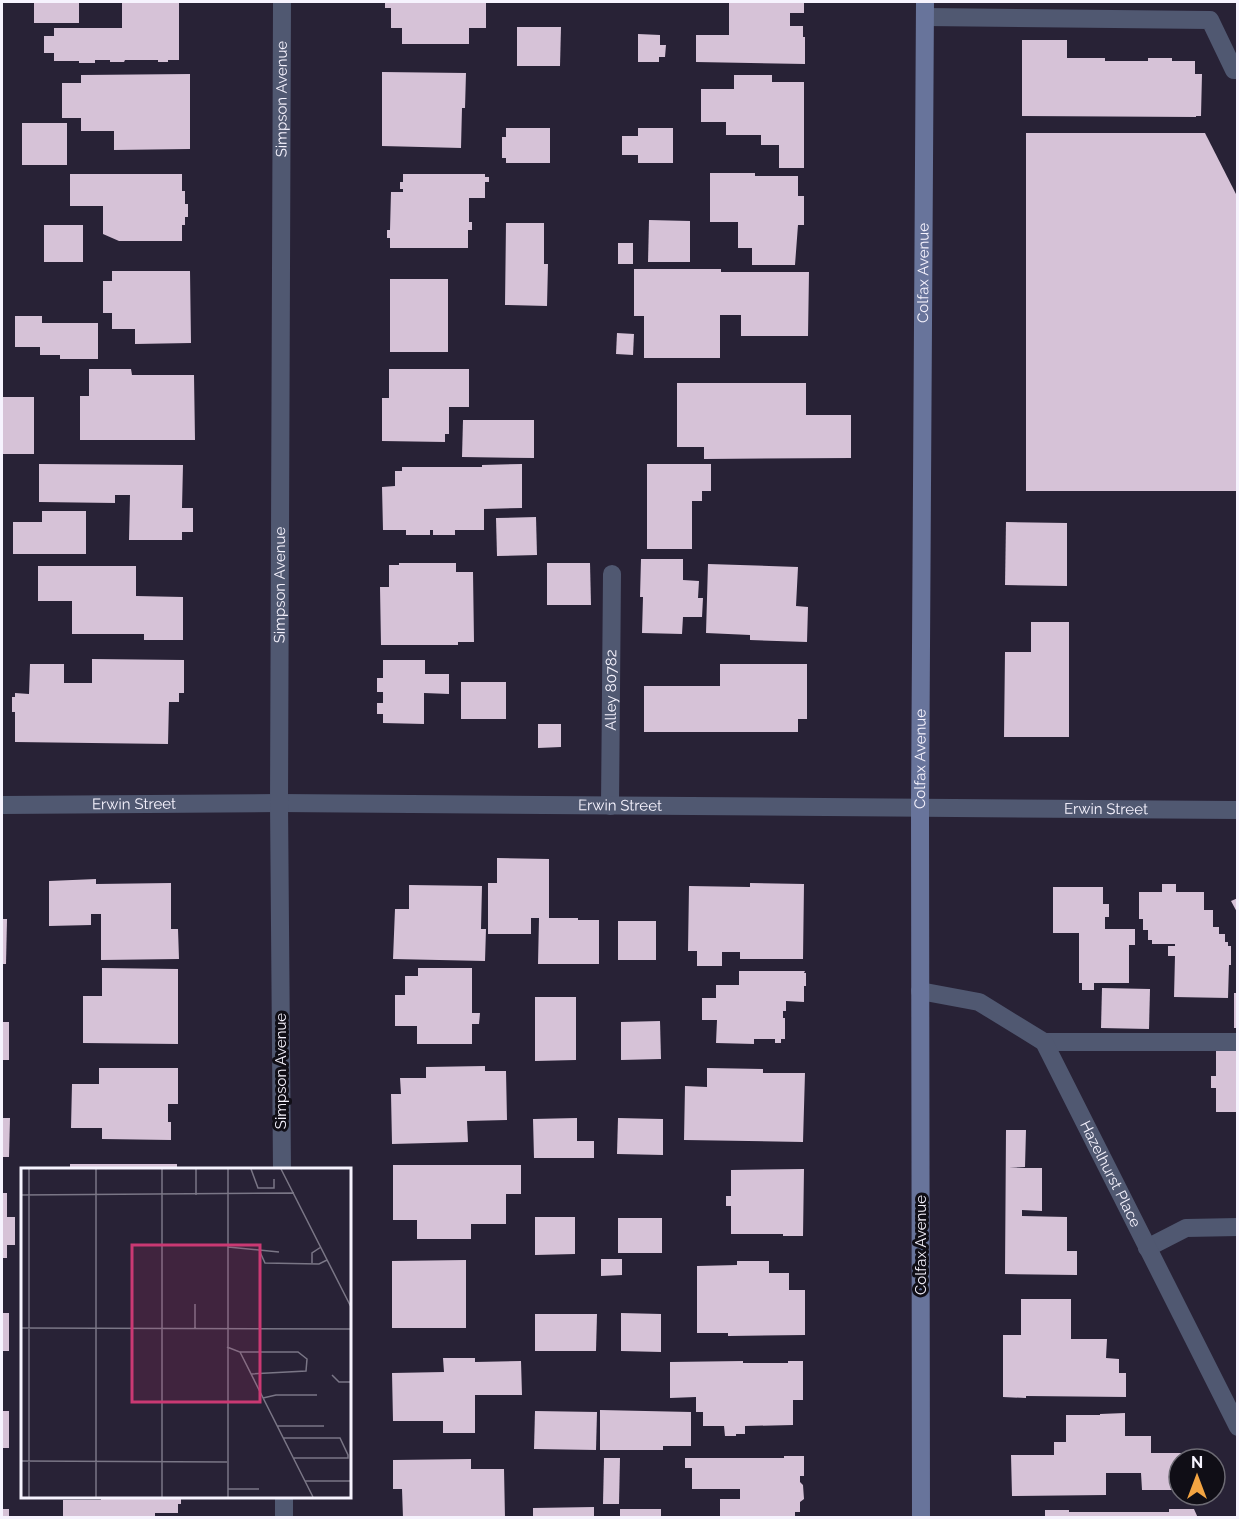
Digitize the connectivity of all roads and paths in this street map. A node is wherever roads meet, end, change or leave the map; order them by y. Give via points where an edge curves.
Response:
1 (282, 2) edge
2 (925, 9) edge
3 (1236, 72) edge
4 (612, 574) dead end
5 (279, 803) junction
6 (2, 805) edge
7 (610, 806) junction
8 (920, 808) junction
9 (1238, 810) edge
10 (920, 991) junction
11 (1044, 1042) junction
12 (1238, 1042) edge
13 (282, 1168) edge
14 (1238, 1227) edge
15 (1147, 1248) junction
16 (1238, 1427) edge
17 (284, 1498) edge
18 (284, 1518) edge
19 (921, 1518) edge

1 - 5 street, Simpson Avenue
2 - 3 street via 1210,20
2 - 8 main road, Colfax Avenue
4 - 7 street, Alley 80782
5 - 6 street, Erwin Street
5 - 7 street, Erwin Street
5 - 13 street, Simpson Avenue
7 - 8 street, Erwin Street
8 - 9 street, Erwin Street
8 - 10 main road, Colfax Avenue
10 - 11 street via 979,1002
10 - 19 main road, Colfax Avenue
11 - 12 street
11 - 15 street, Hazelhurst Place
14 - 15 street via 1186,1228
15 - 16 street, Hazelhurst Place
17 - 18 street

